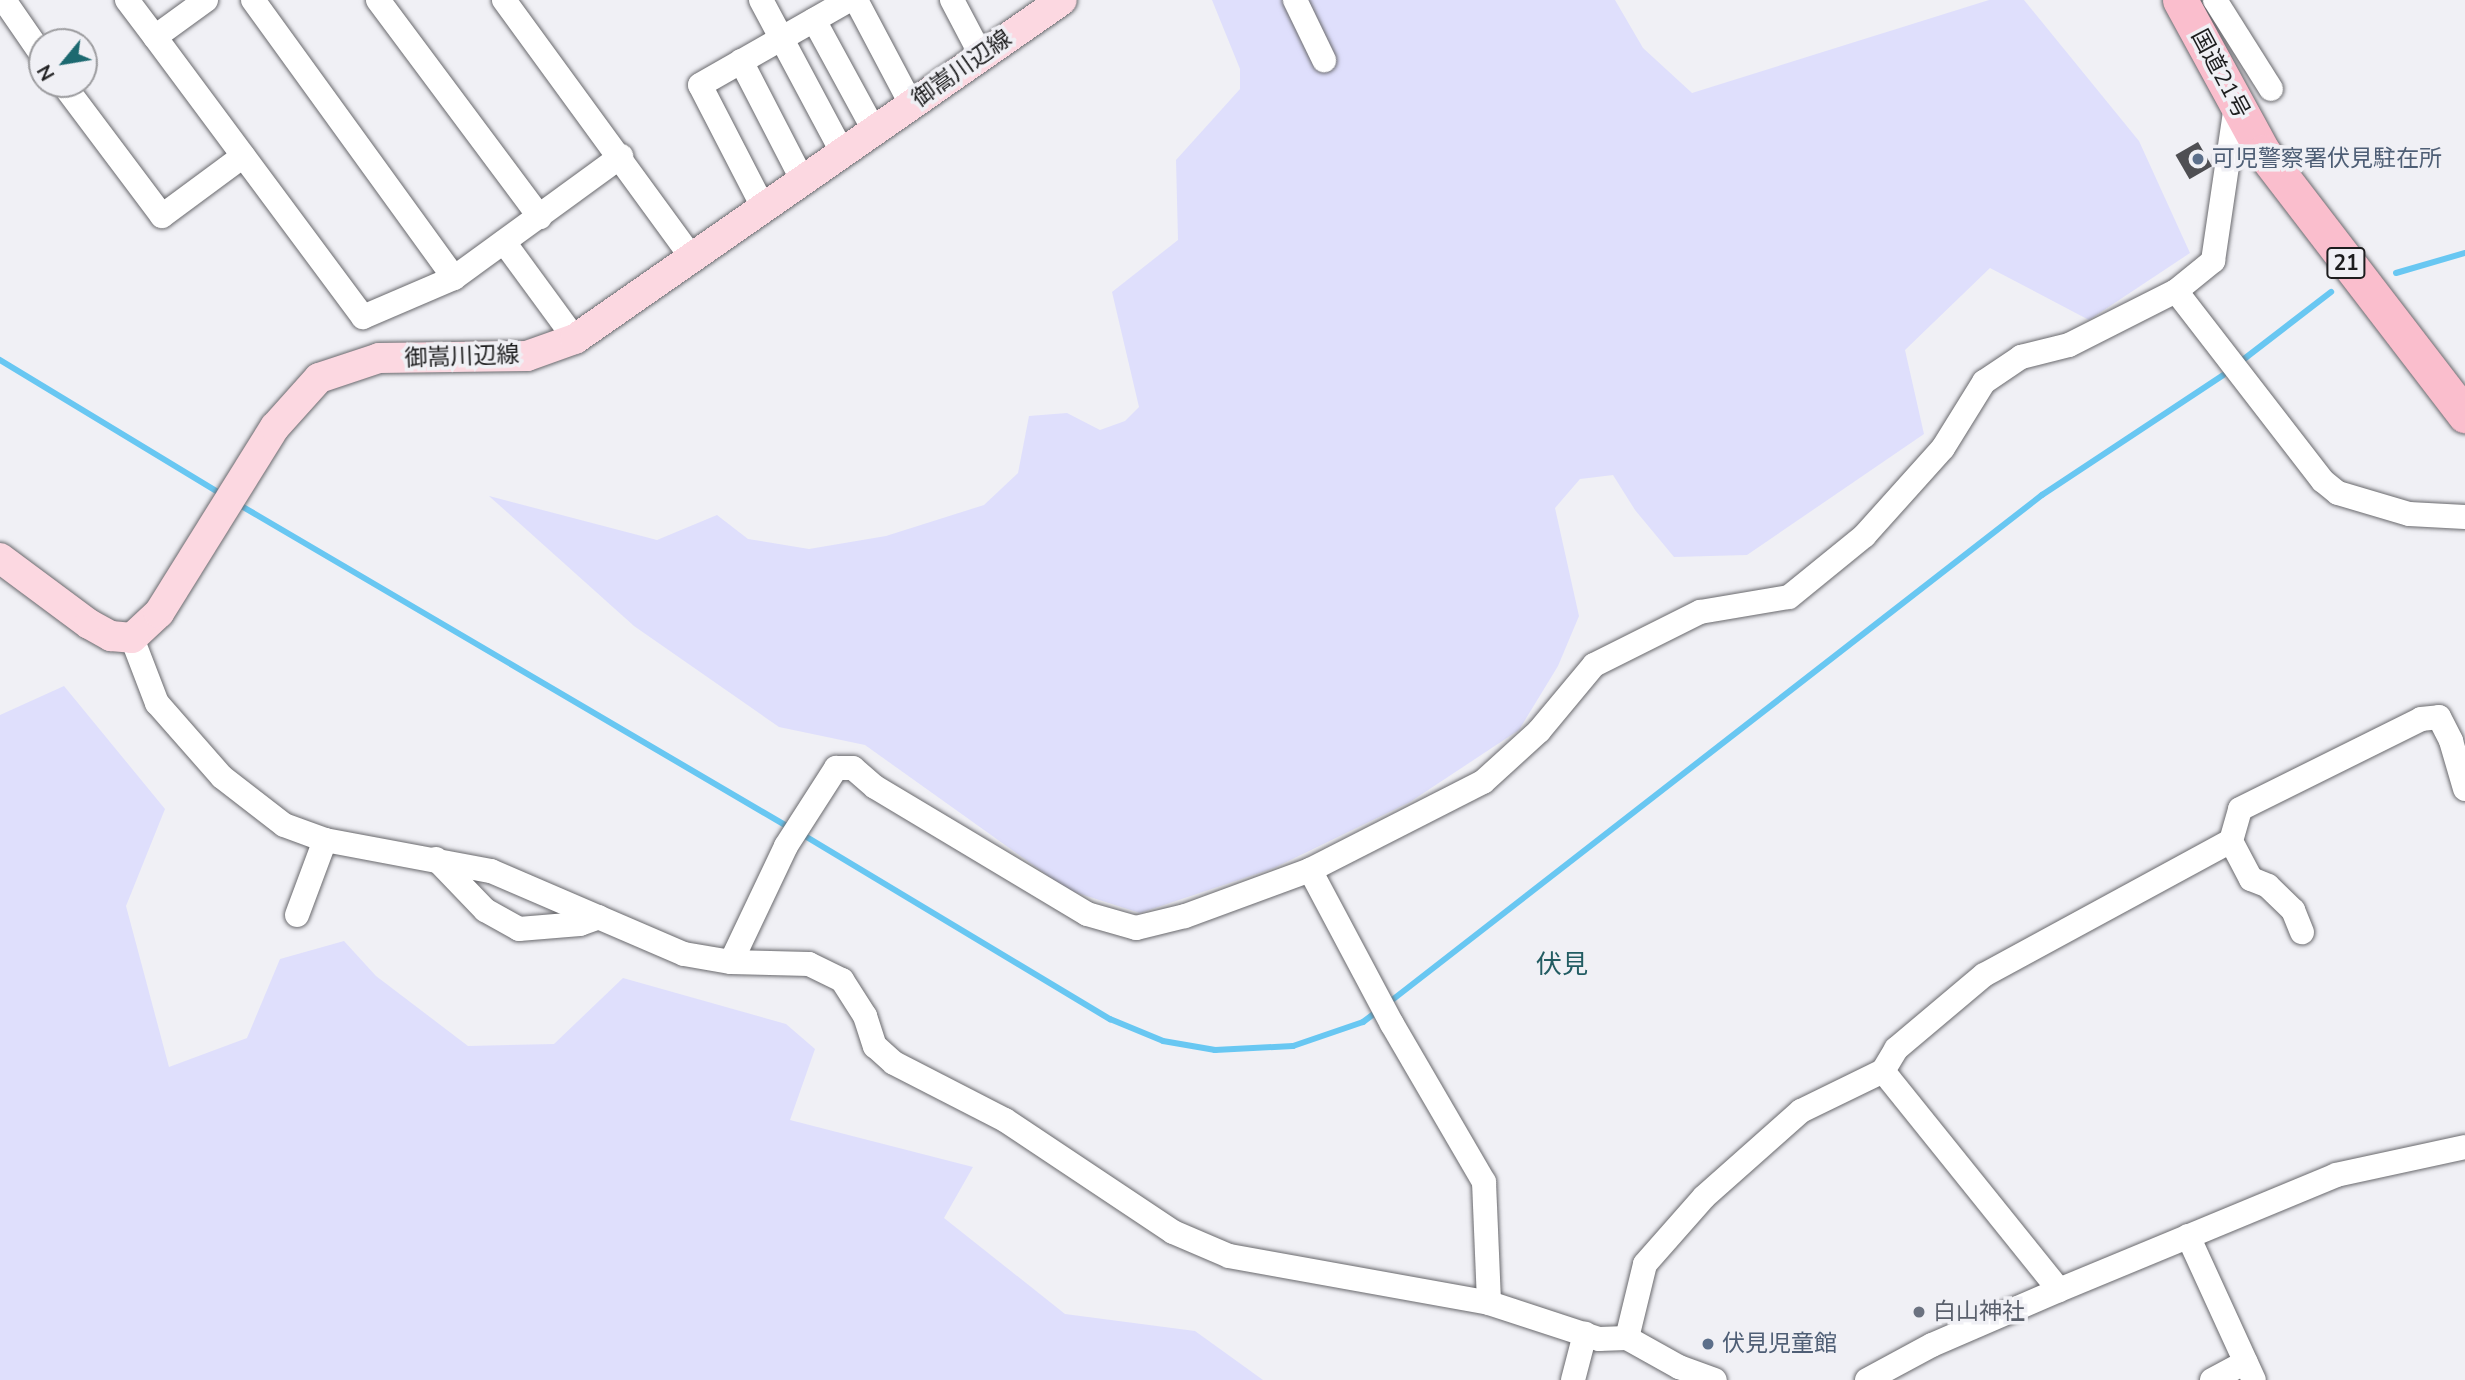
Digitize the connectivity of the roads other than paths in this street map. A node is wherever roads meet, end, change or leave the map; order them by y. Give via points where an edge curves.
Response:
1 (4, 0) edge
2 (127, 0) edge
3 (206, 0) edge
4 (253, 0) edge
5 (379, 0) edge
6 (504, 0) edge
7 (761, 0) edge
8 (849, 0) edge
9 (856, 0) edge
10 (952, 0) edge
11 (1295, 0) edge
12 (2180, 0) edge
13 (2215, 0) edge
14 (1056, 2) edge
15 (814, 20) junction
16 (28, 35) edge
17 (155, 37) junction
18 (781, 38) junction
19 (981, 55) junction
20 (1324, 60) dead end
21 (741, 61) junction
22 (2271, 89) dead end
23 (74, 98) edge
24 (911, 104) junction
25 (2236, 105) junction
26 (874, 130) junction
27 (842, 152) junction
28 (243, 156) junction
29 (621, 156) junction
30 (802, 179) junction
31 (763, 206) junction
32 (540, 216) junction
33 (503, 242) junction
34 (691, 256) junction
35 (454, 278) junction
36 (2176, 291) junction
37 (575, 339) junction
38 (2465, 415) edge
39 (2465, 517) edge
40 (0, 558) edge
41 (132, 638) junction
42 (2465, 789) edge
43 (324, 840) junction
44 (2231, 841) junction
45 (436, 859) junction
46 (1310, 870) junction
47 (297, 915) dead end
48 (599, 917) junction
49 (2302, 932) dead end
50 (731, 962) junction
51 (1883, 1071) junction
52 (2465, 1147) edge
53 (2188, 1236) junction
54 (2059, 1290) junction
55 (1489, 1303) junction
56 (1585, 1334) junction
57 (1627, 1338) junction
58 (2250, 1371) edge
59 (1573, 1380) edge
60 (1714, 1380) edge
61 (1867, 1380) edge
62 (2212, 1380) edge

1 - 16 street
2 - 17 street
3 - 17 street
4 - 35 street
5 - 32 street
6 - 29 street
7 - 18 street
8 - 15 street
9 - 24 street
10 - 19 street
11 - 20 street
12 - 25 highway, 国道21号 / 21
13 - 22 street
14 - 19 main road, 御嵩川辺線
15 - 18 street
15 - 26 street
17 - 28 street
18 - 21 street
18 - 27 street
19 - 24 main road, 御嵩川辺線
21 - 30 street
21 - 31 street via 699,85
23 - 28 street via 162,216
24 - 26 main road, 御嵩川辺線
25 - 36 street via 2213,261
25 - 38 highway, 国道21号 / 21 via 2295,198
26 - 27 main road, 御嵩川辺線
27 - 30 main road, 御嵩川辺線
28 - 35 street via 363,317
29 - 32 street
29 - 34 street
30 - 31 main road, 御嵩川辺線
31 - 34 main road, 御嵩川辺線
32 - 33 street
33 - 35 street
33 - 37 street
34 - 37 main road, 御嵩川辺線
36 - 39 street via 2323,481 2338,493 2409,514
36 - 46 street via 2069,345 2021,357 1984,382 1943,448 1873,526 1790,597 1700,612 1594,665 1539,730 1483,782
37 - 41 main road, 御嵩川辺線 via 527,356 379,359 320,378 275,427 159,613
40 - 41 main road via 89,624 111,636
41 - 43 street via 157,703 222,777 284,825
42 - 44 street via 2452,741 2439,716 2421,719 2240,809
43 - 45 street
43 - 47 street
44 - 49 street via 2251,879 2268,886 2293,910
44 - 51 street via 1984,975 1896,1049
45 - 48 street via 491,871
45 - 48 street via 485,909 519,929 580,924
46 - 50 street via 1185,916 1136,928 1087,914 875,787 853,768 836,768 786,846
46 - 55 street via 1484,1182
48 - 50 street via 684,954
50 - 55 street via 809,964 842,980 865,1016 875,1046 894,1063 1005,1120 1174,1232 1229,1256
51 - 54 street
51 - 57 street via 1801,1111 1704,1197 1645,1264
52 - 53 street via 2336,1175
53 - 54 street
53 - 58 street
54 - 61 street via 1932,1345
55 - 56 street
56 - 57 street via 1600,1339
56 - 59 street
57 - 60 street via 1679,1367
58 - 62 street

